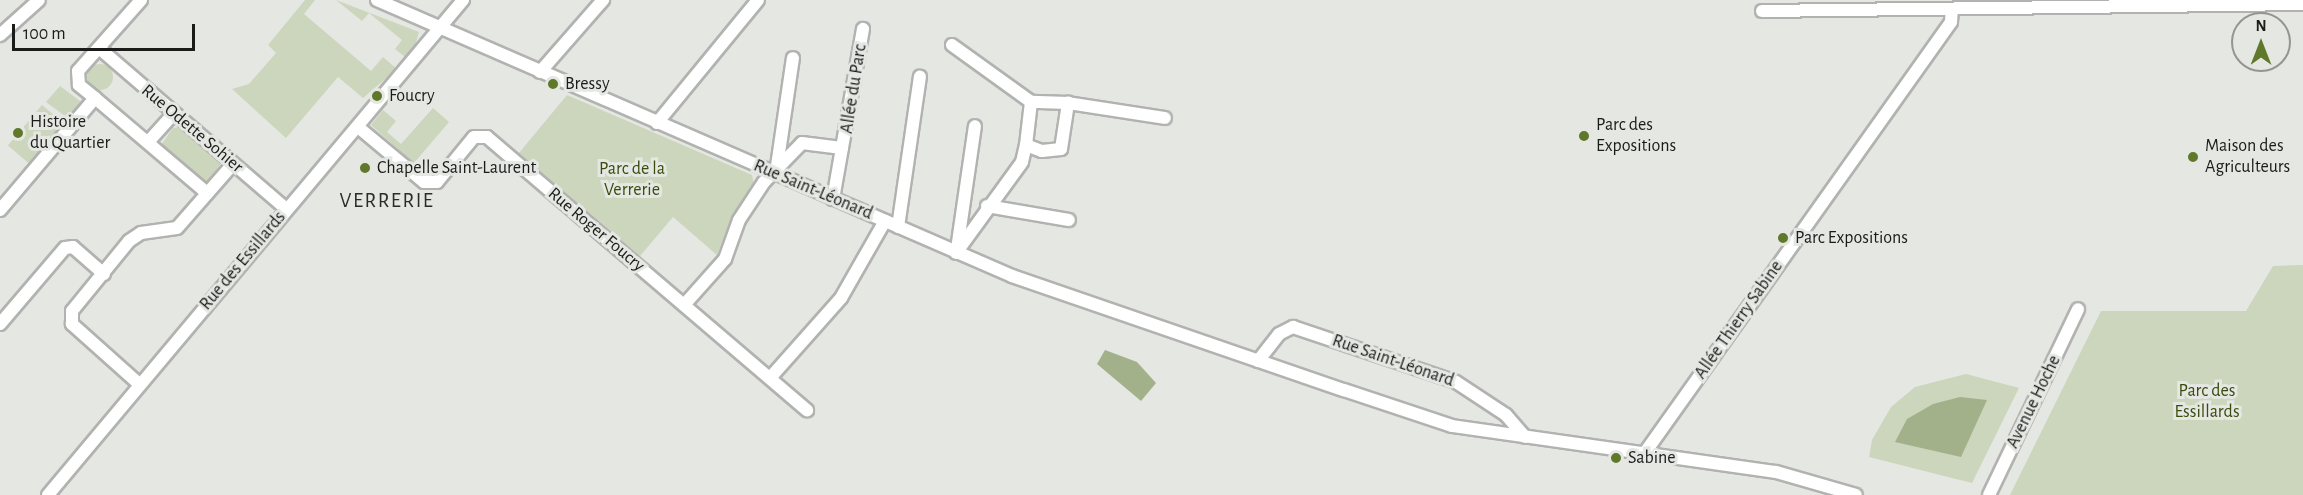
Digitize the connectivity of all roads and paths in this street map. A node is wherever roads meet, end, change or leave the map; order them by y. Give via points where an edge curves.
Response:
1 (39, 0) edge
2 (141, 0) edge
3 (377, 0) edge
4 (463, 0) edge
5 (603, 0) edge
6 (758, 0) edge
7 (2233, 2) edge
8 (2262, 2) edge
9 (2303, 4) edge
10 (1952, 9) junction
11 (1762, 11) dead end
12 (439, 28) junction
13 (863, 29) dead end
14 (0, 35) edge
15 (952, 45) dead end
16 (99, 48) junction
17 (793, 58) dead end
18 (540, 72) junction
19 (920, 77) dead end
20 (95, 98) junction
21 (1031, 102) junction
22 (1068, 103) junction
23 (173, 114) junction
24 (1165, 118) dead end
25 (657, 123) junction
26 (975, 126) dead end
27 (358, 127) junction
28 (149, 141) junction
29 (1026, 145) junction
30 (842, 148) junction
31 (233, 164) junction
32 (774, 169) junction
33 (207, 193) junction
34 (833, 199) junction
35 (987, 206) junction
36 (286, 209) junction
37 (0, 210) edge
38 (1069, 220) dead end
39 (885, 221) junction
40 (898, 228) junction
41 (956, 253) junction
42 (105, 273) junction
43 (684, 305) junction
44 (2078, 309) dead end
45 (0, 324) edge
46 (1258, 362) junction
47 (770, 378) junction
48 (138, 383) junction
49 (807, 410) dead end
50 (1526, 437) junction
51 (1644, 454) junction
52 (48, 495) edge
53 (1856, 495) edge
54 (1989, 495) edge

1 - 14 street
2 - 16 street
3 - 12 street, Rue Saint-Léonard
4 - 12 street, Rue des Essillards
5 - 18 street
6 - 25 street
7 - 8 street
7 - 10 street
8 - 9 street
10 - 11 street
10 - 51 street, Allée Thierry Sabine via 1951,22
12 - 18 street, Rue Saint-Léonard
12 - 27 street, Rue des Essillards
13 - 30 street, Allée du Parc
15 - 21 street
16 - 20 street via 76,78
16 - 23 street, Rue Odette Sohier
17 - 32 street
18 - 25 street, Rue Saint-Léonard
19 - 40 street
20 - 28 street
20 - 37 street
21 - 22 street
21 - 29 street
22 - 24 street
22 - 29 street via 1061,149 1042,151
23 - 28 street
23 - 31 street, Rue Odette Sohier
25 - 32 street, Rue Saint-Léonard
26 - 41 street
27 - 36 street, Rue des Essillards
27 - 43 street, Rue Roger Foucry via 424,182 437,182 474,137 487,137
28 - 33 street
29 - 35 street via 1022,162
30 - 32 street, Allée du Parc via 802,143
30 - 34 street, Allée du Parc
31 - 33 street
31 - 36 street, Rue Odette Sohier
32 - 34 street, Rue Saint-Léonard
32 - 43 street via 740,220 725,259
33 - 42 street via 177,228 141,232
34 - 39 street, Rue Saint-Léonard
35 - 38 street
35 - 41 street
36 - 48 street, Rue des Essillards
39 - 40 street, Rue Saint-Léonard
39 - 47 street via 841,298
40 - 41 street, Rue Saint-Léonard
41 - 46 street, Rue Saint-Léonard
42 - 45 street via 73,247 65,248
42 - 48 street via 72,311 72,324
43 - 47 street, Rue Roger Foucry
44 - 54 street, Avenue Hoche
46 - 50 street, Rue Saint-Léonard via 1452,426
46 - 50 street, Rue Saint-Léonard via 1279,334 1293,327 1456,382 1506,415
47 - 49 street, Rue Roger Foucry
48 - 52 street, Rue des Essillards
50 - 51 street, Rue Saint-Léonard
51 - 53 street, Rue Saint-Léonard via 1776,472

